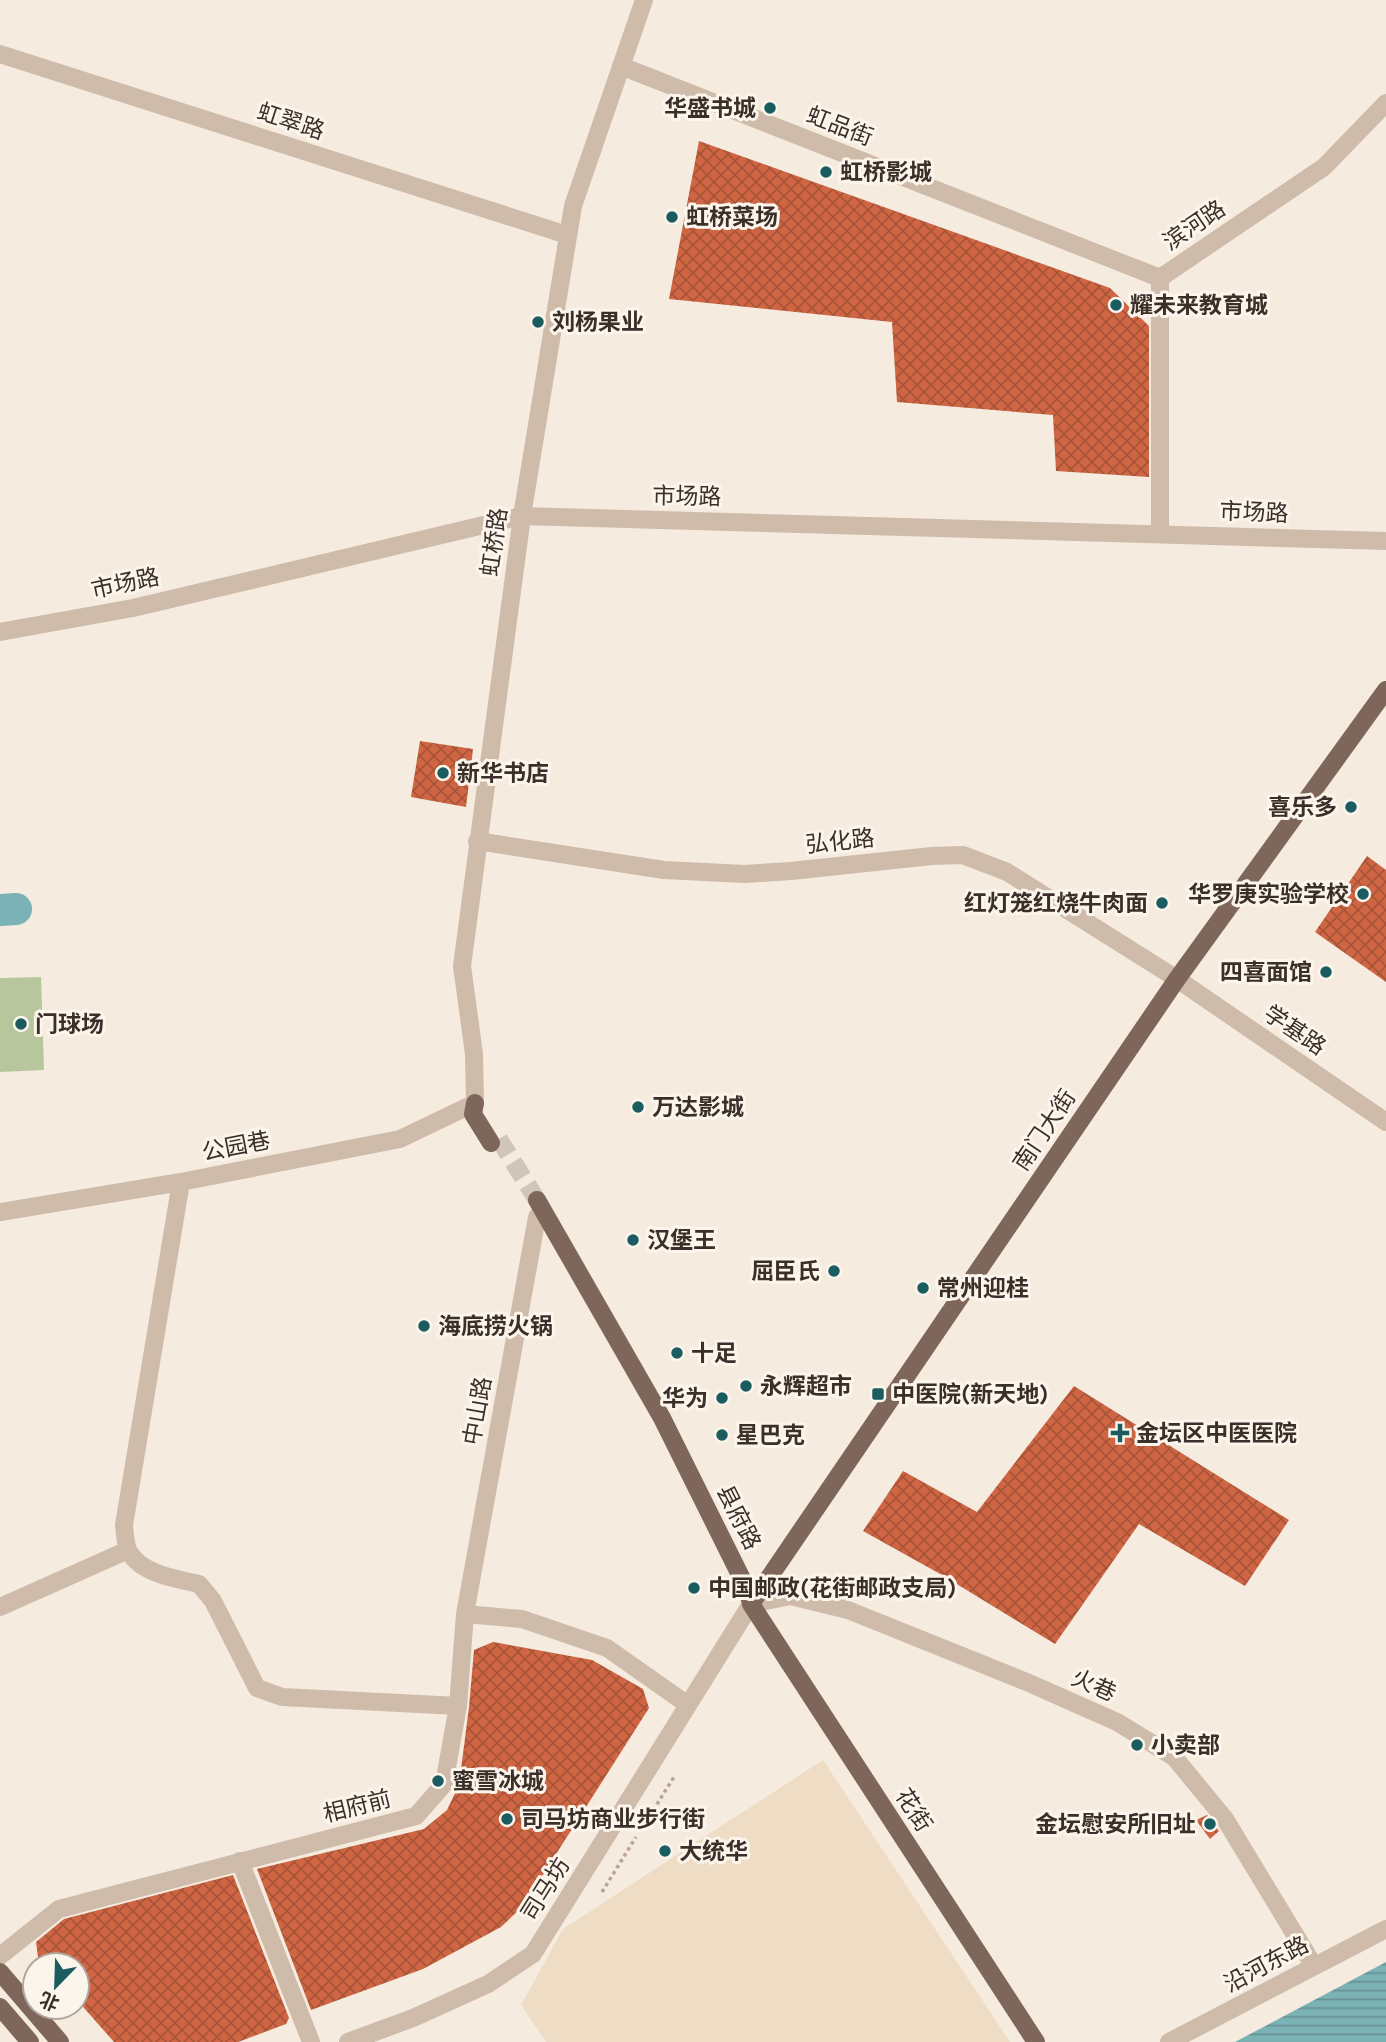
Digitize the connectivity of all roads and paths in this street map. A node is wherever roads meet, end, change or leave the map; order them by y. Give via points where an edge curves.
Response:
1 (644, 0) edge
2 (0, 54) edge
3 (621, 66) junction
4 (1386, 103) edge
5 (568, 235) junction
6 (1160, 278) junction
7 (522, 516) junction
8 (1160, 533) junction
9 (1386, 541) edge
10 (0, 632) edge
11 (1386, 690) edge
12 (477, 841) junction
13 (1177, 979) junction
14 (475, 1103) junction
15 (1386, 1122) edge
16 (495, 1141) tunnel mouth
17 (181, 1182) junction
18 (534, 1207) joint
19 (0, 1212) edge
20 (128, 1550) junction
21 (751, 1604) junction
22 (0, 1607) edge
23 (466, 1614) junction
24 (688, 1705) junction
25 (458, 1706) junction
26 (674, 1777) dead end
27 (642, 1828) dead end
28 (636, 1837) dead end
29 (240, 1861) junction
30 (602, 1892) dead end
31 (1386, 1929) edge
32 (0, 1956) edge
33 (1314, 1966) junction
34 (0, 1972) edge
35 (0, 2007) edge
36 (30, 2042) edge
37 (60, 2042) edge
38 (311, 2042) edge
39 (348, 2042) edge
40 (1036, 2042) edge
41 (1169, 2042) edge

1 - 3 street, 虹桥路
2 - 5 street, 虹翠路
3 - 5 street, 虹桥路 via 573,206
3 - 6 street, 虹品街
4 - 6 street, 滨河路 via 1324,167
5 - 7 street, 虹桥路
6 - 8 street, 滨河路
7 - 8 street, 市场路
7 - 10 street, 市场路 via 133,608
7 - 12 street, 虹桥路
8 - 9 street, 市场路
11 - 13 main road, 南门大街
12 - 13 street, 弘化路 via 664,870 745,874 963,855 1007,872
12 - 14 street, 虹桥路 via 462,966 474,1054
13 - 15 street, 学基路
13 - 21 main road, 南门大街
14 - 16 main road
14 - 17 street, 公园巷 via 400,1139
17 - 19 street, 公园巷
17 - 20 street via 124,1525
18 - 21 main road, 县府路 via 662,1418
18 - 23 street, 中山路
20 - 22 street
20 - 25 street via 139,1564 199,1584 213,1601 257,1688 282,1697
21 - 24 street, 司马坊
21 - 33 street, 火巷 via 790,1597 848,1610 1117,1722 1174,1757 1225,1819
21 - 40 main road, 花街
23 - 24 street via 522,1619 607,1648
23 - 25 street, 相府前
24 - 39 street, 司马坊 via 533,1954 488,1984
25 - 29 street, 相府前 via 444,1784 416,1816
26 - 27 path
28 - 30 path
29 - 32 street, 相府前 via 59,1909
29 - 38 street
31 - 33 street, 沿河东路
33 - 41 street, 沿河东路
34 - 37 main road
35 - 36 main road

